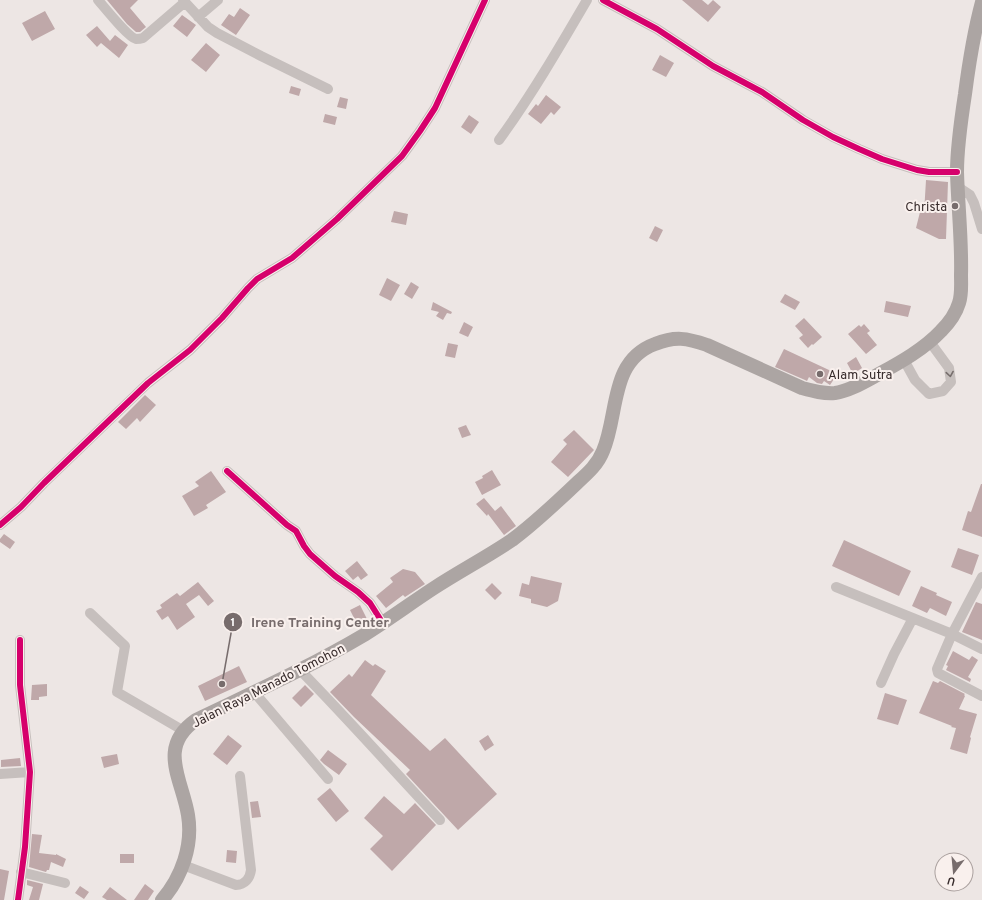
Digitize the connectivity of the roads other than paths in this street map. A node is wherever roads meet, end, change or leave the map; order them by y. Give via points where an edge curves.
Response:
1 (98, 0) edge
2 (218, 0) edge
3 (486, 0) edge
4 (587, 0) edge
5 (603, 0) edge
6 (184, 1) edge
7 (982, 2) edge
8 (198, 16) junction
9 (328, 89) dead end
10 (499, 140) dead end
11 (957, 172) junction
12 (958, 187) junction
13 (982, 229) edge
14 (930, 342) junction
15 (904, 360) junction
16 (227, 471) dead end
17 (4, 515) edge
18 (0, 525) edge
19 (982, 577) edge
20 (836, 587) dead end
21 (90, 613) dead end
22 (913, 618) junction
23 (382, 622) junction
24 (952, 634) junction
25 (20, 640) dead end
26 (982, 649) edge
27 (300, 670) junction
28 (881, 683) dead end
29 (254, 692) junction
30 (982, 696) edge
31 (184, 731) junction
32 (30, 772) junction
33 (0, 774) edge
34 (240, 776) dead end
35 (328, 779) dead end
36 (440, 820) dead end
37 (183, 865) junction
38 (21, 872) junction
39 (65, 882) dead end
40 (18, 900) edge
41 (162, 900) edge

1 - 6 street via 127,32 138,39 143,38
2 - 8 street
3 - 17 street via 435,108 402,156 292,258 257,279 190,350 148,383 21,507
4 - 10 street
5 - 11 street via 657,29 713,66 762,92 833,137 917,170
6 - 8 street
7 - 11 highway, Jalan Raya Manado Tomohon via 972,46
8 - 9 street via 228,39
11 - 12 highway, Jalan Raya Manado Tomohon
12 - 13 street via 970,195
12 - 14 highway, Jalan Raya Manado Tomohon via 960,296 951,318
14 - 15 highway, Jalan Raya Manado Tomohon
14 -> 15 street via 949,368 951,382 943,391 929,394 915,380
15 - 23 highway, Jalan Raya Manado Tomohon via 854,387 842,392 826,393 802,388 698,342 674,339 648,346 635,357 624,372 607,440 600,458 593,467 550,508 512,539
16 - 23 street via 296,531 310,554 370,603
17 - 18 street
19 - 24 street
20 - 22 street
21 - 31 street via 125,646 117,692
22 - 24 street
22 - 28 street
23 - 27 highway, Jalan Raya Manado Tomohon
24 - 26 street
24 - 30 street via 937,669 938,673
25 - 32 street via 20,685
27 - 29 highway, Jalan Raya Manado Tomohon
27 - 36 street
29 - 31 highway, Jalan Raya Manado Tomohon via 196,720
29 - 35 street
31 - 37 highway, Jalan Raya Manado Tomohon via 176,742 174,755 189,826
32 - 33 street
32 - 38 street
34 - 37 street via 251,870 248,878 243,884 236,885
37 - 41 highway, Jalan Raya Manado Tomohon via 175,883
38 - 39 street
38 - 40 street

